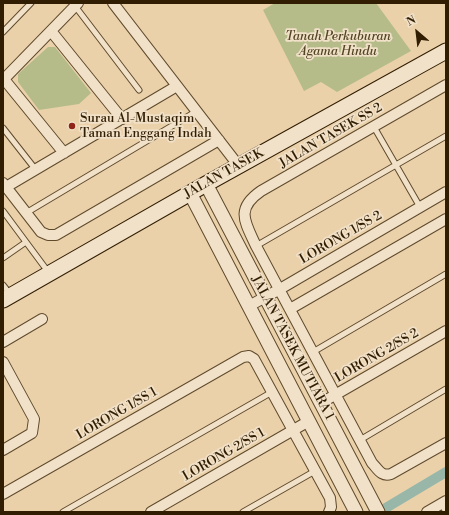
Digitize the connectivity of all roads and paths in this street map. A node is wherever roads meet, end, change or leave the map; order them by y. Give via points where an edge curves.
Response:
1 (31, 3) edge
2 (112, 3) edge
3 (77, 4) edge
4 (51, 31) junction
5 (3, 32) edge
6 (446, 50) edge
7 (3, 79) edge
8 (446, 85) edge
9 (177, 86) junction
10 (138, 90) dead end
11 (196, 111) junction
12 (122, 120) junction
13 (374, 126) junction
14 (3, 128) edge
15 (446, 136) edge
16 (219, 140) junction
17 (64, 153) junction
18 (238, 165) junction
19 (397, 165) junction
20 (36, 170) junction
21 (206, 184) junction
22 (5, 185) edge
23 (446, 192) edge
24 (190, 193) junction
25 (420, 207) junction
26 (3, 211) edge
27 (26, 213) junction
28 (446, 220) edge
29 (26, 242) junction
30 (256, 246) junction
31 (3, 258) edge
32 (49, 273) junction
33 (446, 274) edge
34 (280, 289) junction
35 (6, 294) edge
36 (265, 297) junction
37 (249, 306) junction
38 (290, 309) junction
39 (42, 319) dead end
40 (446, 331) edge
41 (3, 342) edge
42 (313, 352) junction
43 (3, 362) edge
44 (446, 389) edge
45 (272, 392) junction
46 (336, 395) junction
47 (321, 403) junction
48 (309, 421) junction
49 (292, 431) junction
50 (360, 440) junction
51 (446, 443) edge
52 (3, 450) edge
53 (315, 471) junction
54 (3, 494) edge
55 (444, 505) edge
56 (375, 507) edge
57 (63, 512) edge
58 (151, 512) edge
59 (243, 512) edge
60 (329, 512) edge
61 (356, 512) edge
62 (427, 512) edge

1 - 5 lane
2 - 9 street
3 - 4 street
3 - 10 lane
4 - 7 street
4 - 12 street
6 - 18 main road, JALAN TASEK
7 - 17 street
8 - 13 street, JALAN TASEK SS 2
9 - 11 street
9 - 12 street
11 - 16 street
11 - 27 lane
12 - 17 street
13 - 19 lane
13 - 30 street, JALAN TASEK SS 2 via 249,199 244,210 244,221
14 - 20 lane
15 - 19 lane
16 - 18 street
16 - 27 street via 56,235 41,232
17 - 20 street
18 - 21 main road, JALAN TASEK
19 - 25 lane
19 - 30 lane
20 - 22 street
21 - 24 main road, JALAN TASEK
21 - 36 street, JALAN TASEK MUTIARA 1
22 - 27 street
23 - 25 street, LORONG 1/SS 2
24 - 32 main road, JALAN TASEK
24 - 37 street, JALAN TASEK MUTIARA 1
25 - 34 street, LORONG 1/SS 2
26 - 29 lane
28 - 38 street
29 - 31 lane
29 - 32 lane
30 - 34 street
32 - 35 main road, JALAN TASEK
33 - 42 lane
34 - 36 street, LORONG 1/SS 2
34 - 38 street
36 - 37 street, LORONG 1/SS 2
36 - 47 street, JALAN TASEK MUTIARA 1
37 - 48 street, JALAN TASEK MUTIARA 1
38 - 42 street
39 - 41 street
40 - 46 street, LORONG 2/SS 2
42 - 46 street
43 - 52 street via 34,419 32,433
44 - 50 lane
45 - 49 street
45 - 54 street, LORONG 1/SS 1 via 254,359 243,356
45 - 57 lane
46 - 47 street, LORONG 2/SS 2
46 - 50 street
47 - 56 street, JALAN TASEK MUTIARA 1
48 - 49 street, LORONG 2/SS 1
48 - 61 street, JALAN TASEK MUTIARA 1
49 - 53 street
49 - 58 street, LORONG 2/SS 1
50 - 51 street via 372,463 381,473 387,475
53 - 59 lane
53 - 60 street via 330,498
55 - 62 street

